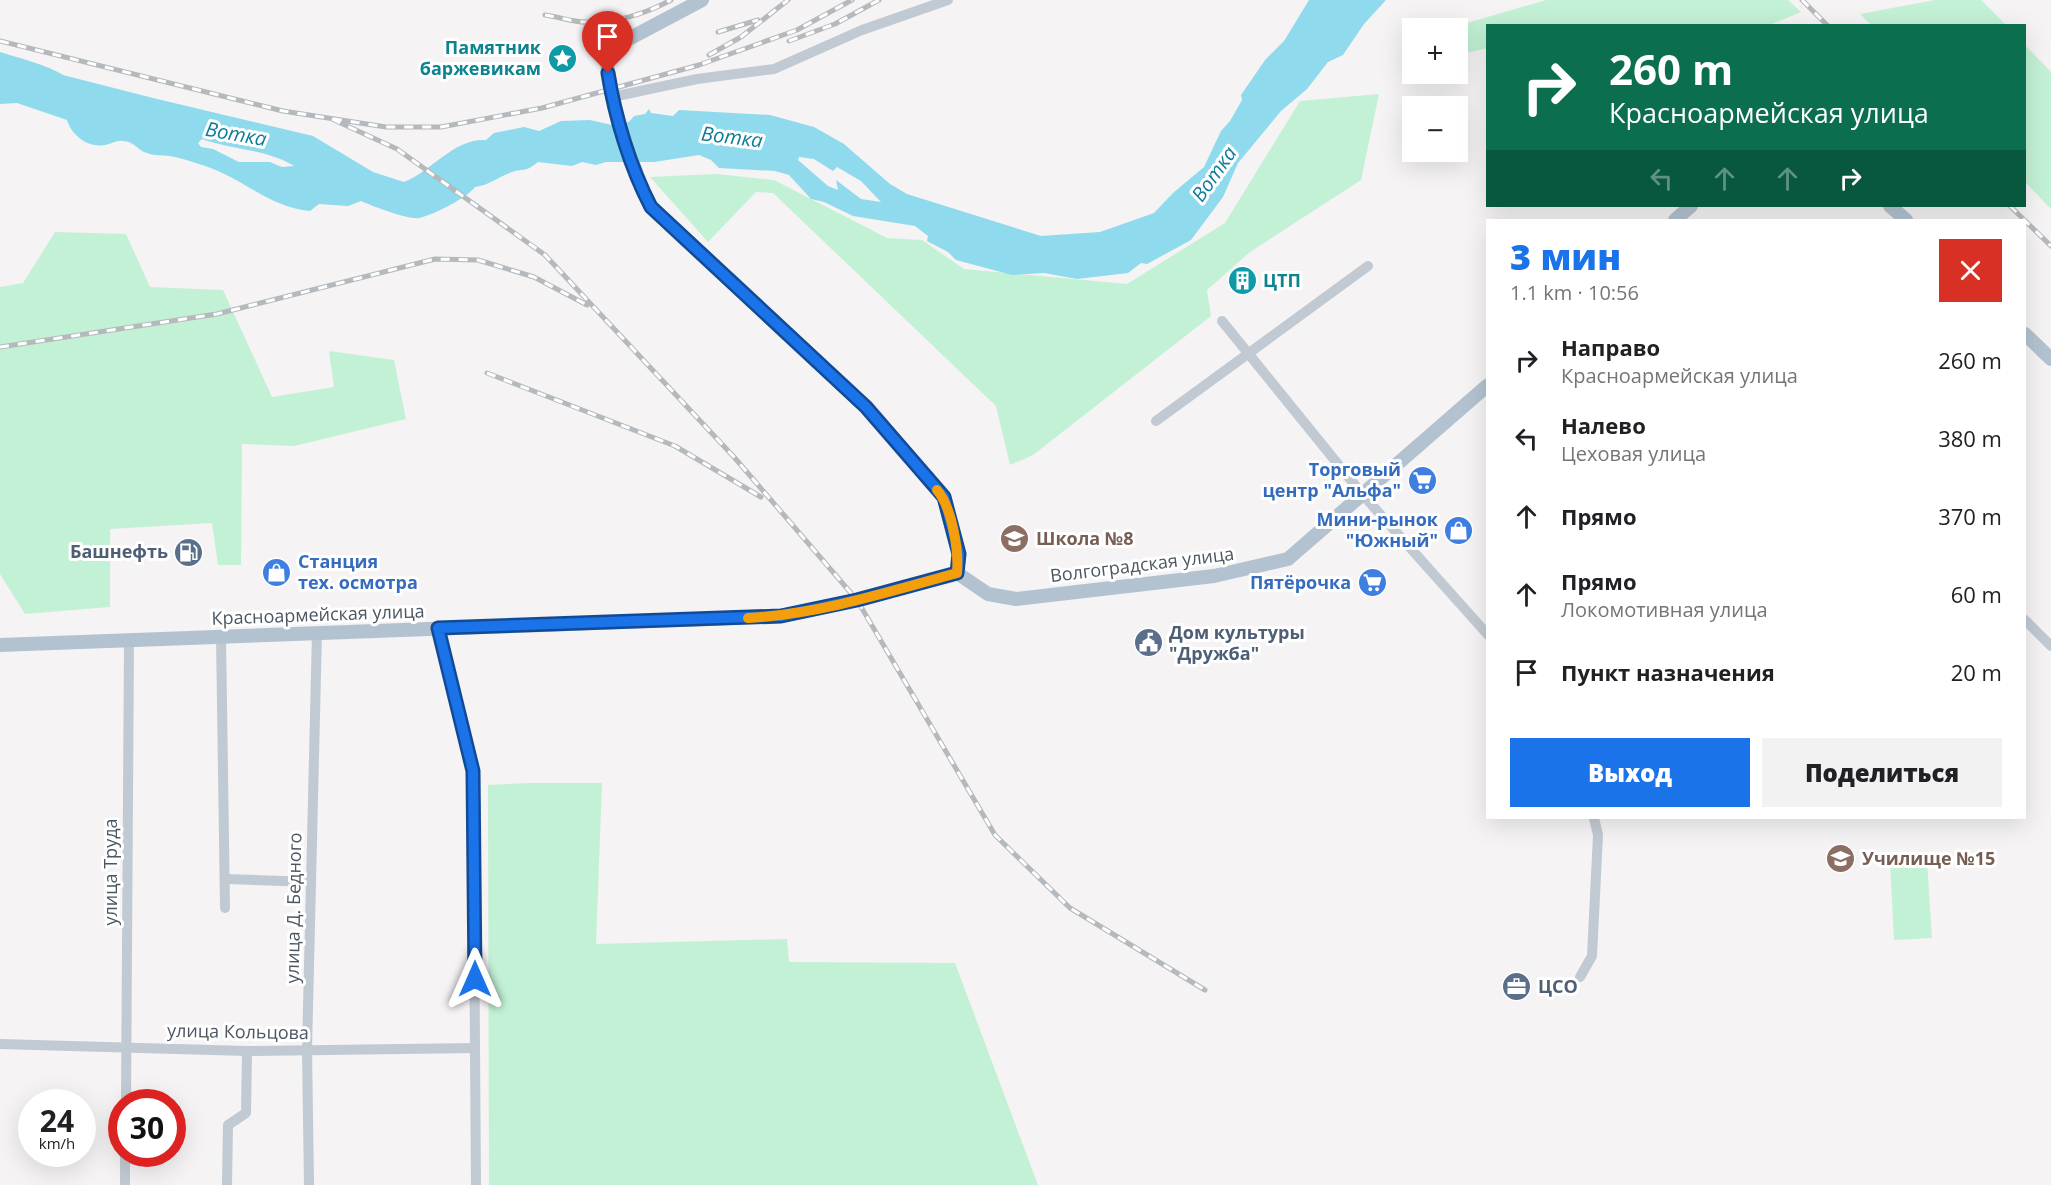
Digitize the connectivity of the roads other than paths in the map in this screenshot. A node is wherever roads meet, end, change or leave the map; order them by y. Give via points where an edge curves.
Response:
1 (702, 0) edge
2 (948, 0) edge
3 (614, 101) junction
4 (1690, 207) edge
5 (1891, 207) edge
6 (1676, 219) edge
7 (1905, 219) edge
8 (1368, 267) dead end
9 (1222, 321) dead end
10 (2026, 335) edge
11 (1247, 352) junction
12 (2051, 359) edge
13 (1486, 387) edge
14 (1156, 421) dead end
15 (1363, 495) junction
16 (957, 573) junction
17 (2026, 621) edge
18 (438, 628) junction
19 (317, 632) junction
20 (1486, 633) edge
21 (221, 636) junction
22 (129, 641) junction
23 (0, 645) edge
24 (2051, 646) edge
25 (1594, 819) edge
26 (225, 879) junction
27 (311, 882) junction
28 (225, 908) dead end
29 (1580, 976) dead end
30 (0, 1044) edge
31 (127, 1046) junction
32 (475, 1048) junction
33 (307, 1050) junction
34 (246, 1051) junction
35 (126, 1089) edge
36 (125, 1167) edge
37 (125, 1185) edge
38 (227, 1185) edge
39 (309, 1185) edge
40 (476, 1185) edge

1 - 3 main road via 614,48 608,63
2 - 3 street via 862,30 774,69 665,85
3 - 16 main road via 641,188 651,207 866,407 944,497 959,554
4 - 6 main road
5 - 7 main road
8 - 11 street
9 - 11 street
10 - 12 main road
11 - 14 street
11 - 15 street
13 - 15 main road, Волгоградская улица
15 - 16 main road, Волгоградская улица via 1288,559 1214,576 1016,599 988,594
15 - 20 street
16 - 18 main road, Красноармейская улица via 781,616
17 - 24 street
18 - 19 main road, Красноармейская улица
18 - 32 street via 473,771
19 - 21 main road, Красноармейская улица
19 - 27 street, улица Д. Бедного
21 - 22 main road, Красноармейская улица
21 - 26 street
22 - 23 main road, Красноармейская улица
22 - 31 street, улица Труда
25 - 29 street via 1598,835 1592,956
26 - 27 street
26 - 28 street
27 - 33 street, улица Д. Бедного
30 - 31 street, улица Кольцова
31 - 34 street, улица Кольцова
31 - 35 street, улица Труда
32 - 33 street, улица Кольцова
32 - 40 street
33 - 34 street, улица Кольцова
33 - 39 street, улица Д. Бедного
34 - 38 street via 246,1113 228,1125
36 - 37 street

